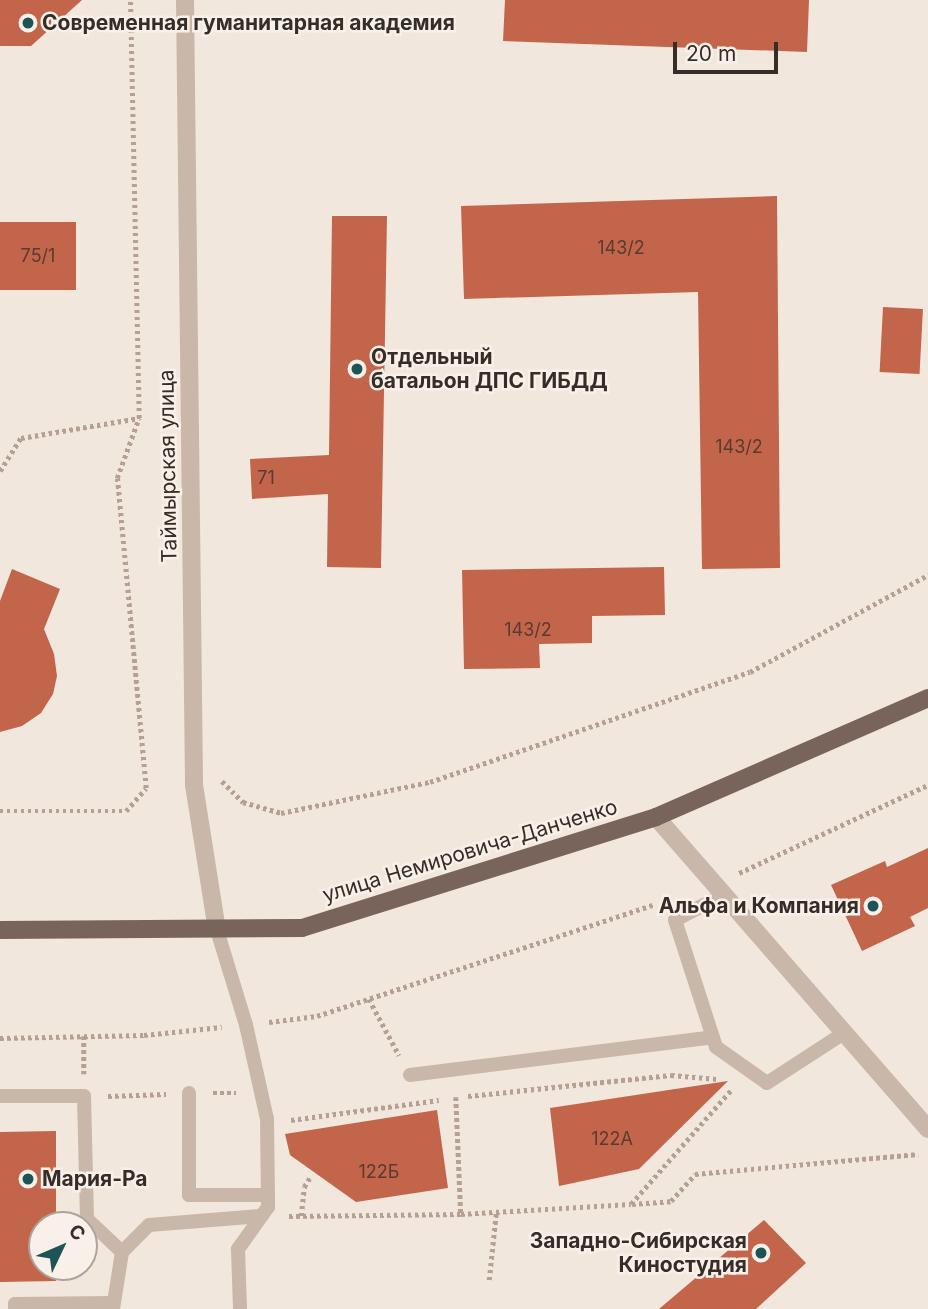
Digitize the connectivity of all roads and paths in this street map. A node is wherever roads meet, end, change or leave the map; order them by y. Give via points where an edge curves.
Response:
1 (130, 0) edge
2 (185, 0) edge
3 (139, 418) junction
4 (0, 471) edge
5 (928, 576) edge
6 (928, 698) edge
7 (219, 774) dead end
8 (928, 785) edge
9 (0, 811) edge
10 (656, 817) junction
11 (719, 889) junction
12 (663, 901) dead end
13 (0, 930) edge
14 (217, 930) junction
15 (369, 999) junction
16 (246, 1024) junction
17 (844, 1033) junction
18 (84, 1036) junction
19 (713, 1037) junction
20 (0, 1038) edge
21 (410, 1075) junction
22 (744, 1075) junction
23 (190, 1093) dead end
24 (0, 1096) edge
25 (84, 1097) junction
26 (456, 1097) junction
27 (426, 1101) junction
28 (285, 1121) dead end
29 (928, 1129) edge
30 (928, 1153) edge
31 (311, 1176) dead end
32 (268, 1195) junction
33 (631, 1204) junction
34 (496, 1213) junction
35 (461, 1214) junction
36 (262, 1216) junction
37 (301, 1216) junction
38 (121, 1252) junction
39 (489, 1280) dead end
40 (113, 1306) edge
41 (15, 1309) edge
42 (240, 1309) edge

1 - 3 path
2 - 14 street, Таймырская улица via 194,785
3 - 4 path via 21,438
3 - 9 path via 117,478 146,788 126,811
5 - 7 path via 750,672 430,782 281,813 243,802
6 - 10 main road, улица Немировича-Данченко
8 - 11 path
10 - 11 street
10 - 14 main road, улица Немировича-Данченко via 302,928
11 - 17 street
11 - 19 lane via 675,920
12 - 15 path
13 - 14 main road, улица Немировича-Данченко
14 - 16 lane
15 - 16 path via 317,1016
15 - 21 path
16 - 18 path
16 - 32 lane via 267,1119
17 - 22 lane via 767,1083
17 - 29 street
18 - 20 path
18 - 25 path
19 - 21 lane
19 - 22 lane via 716,1047
21 - 27 path
22 - 26 path via 671,1075
22 - 33 path
23 - 32 lane via 189,1195
24 - 25 lane
25 - 38 lane via 87,1219
26 - 27 path
26 - 35 path
27 - 28 path
30 - 33 path via 695,1174 671,1201
31 - 37 path via 304,1187
32 - 36 lane
33 - 34 path
34 - 35 path
34 - 39 path
35 - 37 path
36 - 37 path
36 - 38 lane via 149,1225
36 - 42 lane via 238,1249
38 - 40 lane
40 - 41 lane via 15,1304

